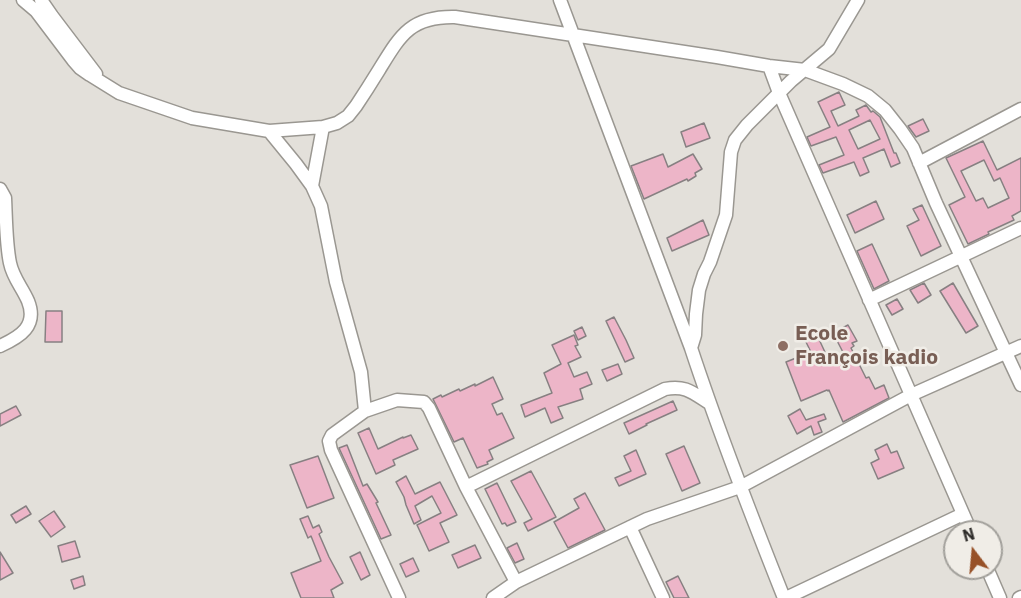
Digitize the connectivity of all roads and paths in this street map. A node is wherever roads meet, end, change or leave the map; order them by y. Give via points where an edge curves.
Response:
1 (23, 0) edge
2 (560, 0) edge
3 (858, 0) edge
4 (43, 1) edge
5 (573, 35) junction
6 (769, 66) junction
7 (805, 70) junction
8 (104, 85) junction
9 (779, 93) junction
10 (1021, 109) edge
11 (323, 127) junction
12 (269, 131) junction
13 (919, 163) junction
14 (312, 186) junction
15 (0, 189) edge
16 (1021, 228) edge
17 (960, 256) junction
18 (868, 300) junction
19 (0, 346) edge
20 (1021, 346) edge
21 (691, 348) junction
22 (1005, 352) junction
23 (1021, 385) edge
24 (911, 395) junction
25 (709, 403) junction
26 (365, 411) junction
27 (740, 486) junction
28 (466, 487) junction
29 (963, 514) junction
30 (966, 520) edge
31 (630, 527) junction
32 (992, 580) edge
33 (516, 582) junction
34 (399, 598) edge
35 (493, 598) edge
36 (663, 598) edge
37 (785, 598) edge
38 (1000, 598) edge

1 - 8 street via 80,68
2 - 5 street
3 - 7 street via 829,49
4 - 8 street
5 - 6 street
5 - 11 street via 454,17 424,20 394,45 348,116
5 - 21 street
6 - 7 street
6 - 9 street
7 - 9 street
7 - 13 street via 868,96 900,129
8 - 12 street via 192,118
9 - 18 street
9 - 21 street via 735,140 726,215 699,290
10 - 13 street
11 - 12 street
11 - 14 street
12 - 14 street
13 - 17 street
14 - 26 street via 321,206 336,282 361,372
15 - 19 street via 5,198 9,262 31,316 16,339
16 - 17 street
17 - 18 street
17 - 22 street
18 - 24 street
20 - 22 street
21 - 25 street
22 - 23 street
22 - 24 street
24 - 27 street
24 - 29 street
25 - 27 street
25 - 28 street via 690,391 664,389
26 - 28 street via 397,400 424,402
26 - 34 street via 329,441
27 - 31 street
27 - 37 street
28 - 33 street
29 - 30 street
29 - 37 street
31 - 33 street
31 - 36 street
32 - 38 street
33 - 35 street

